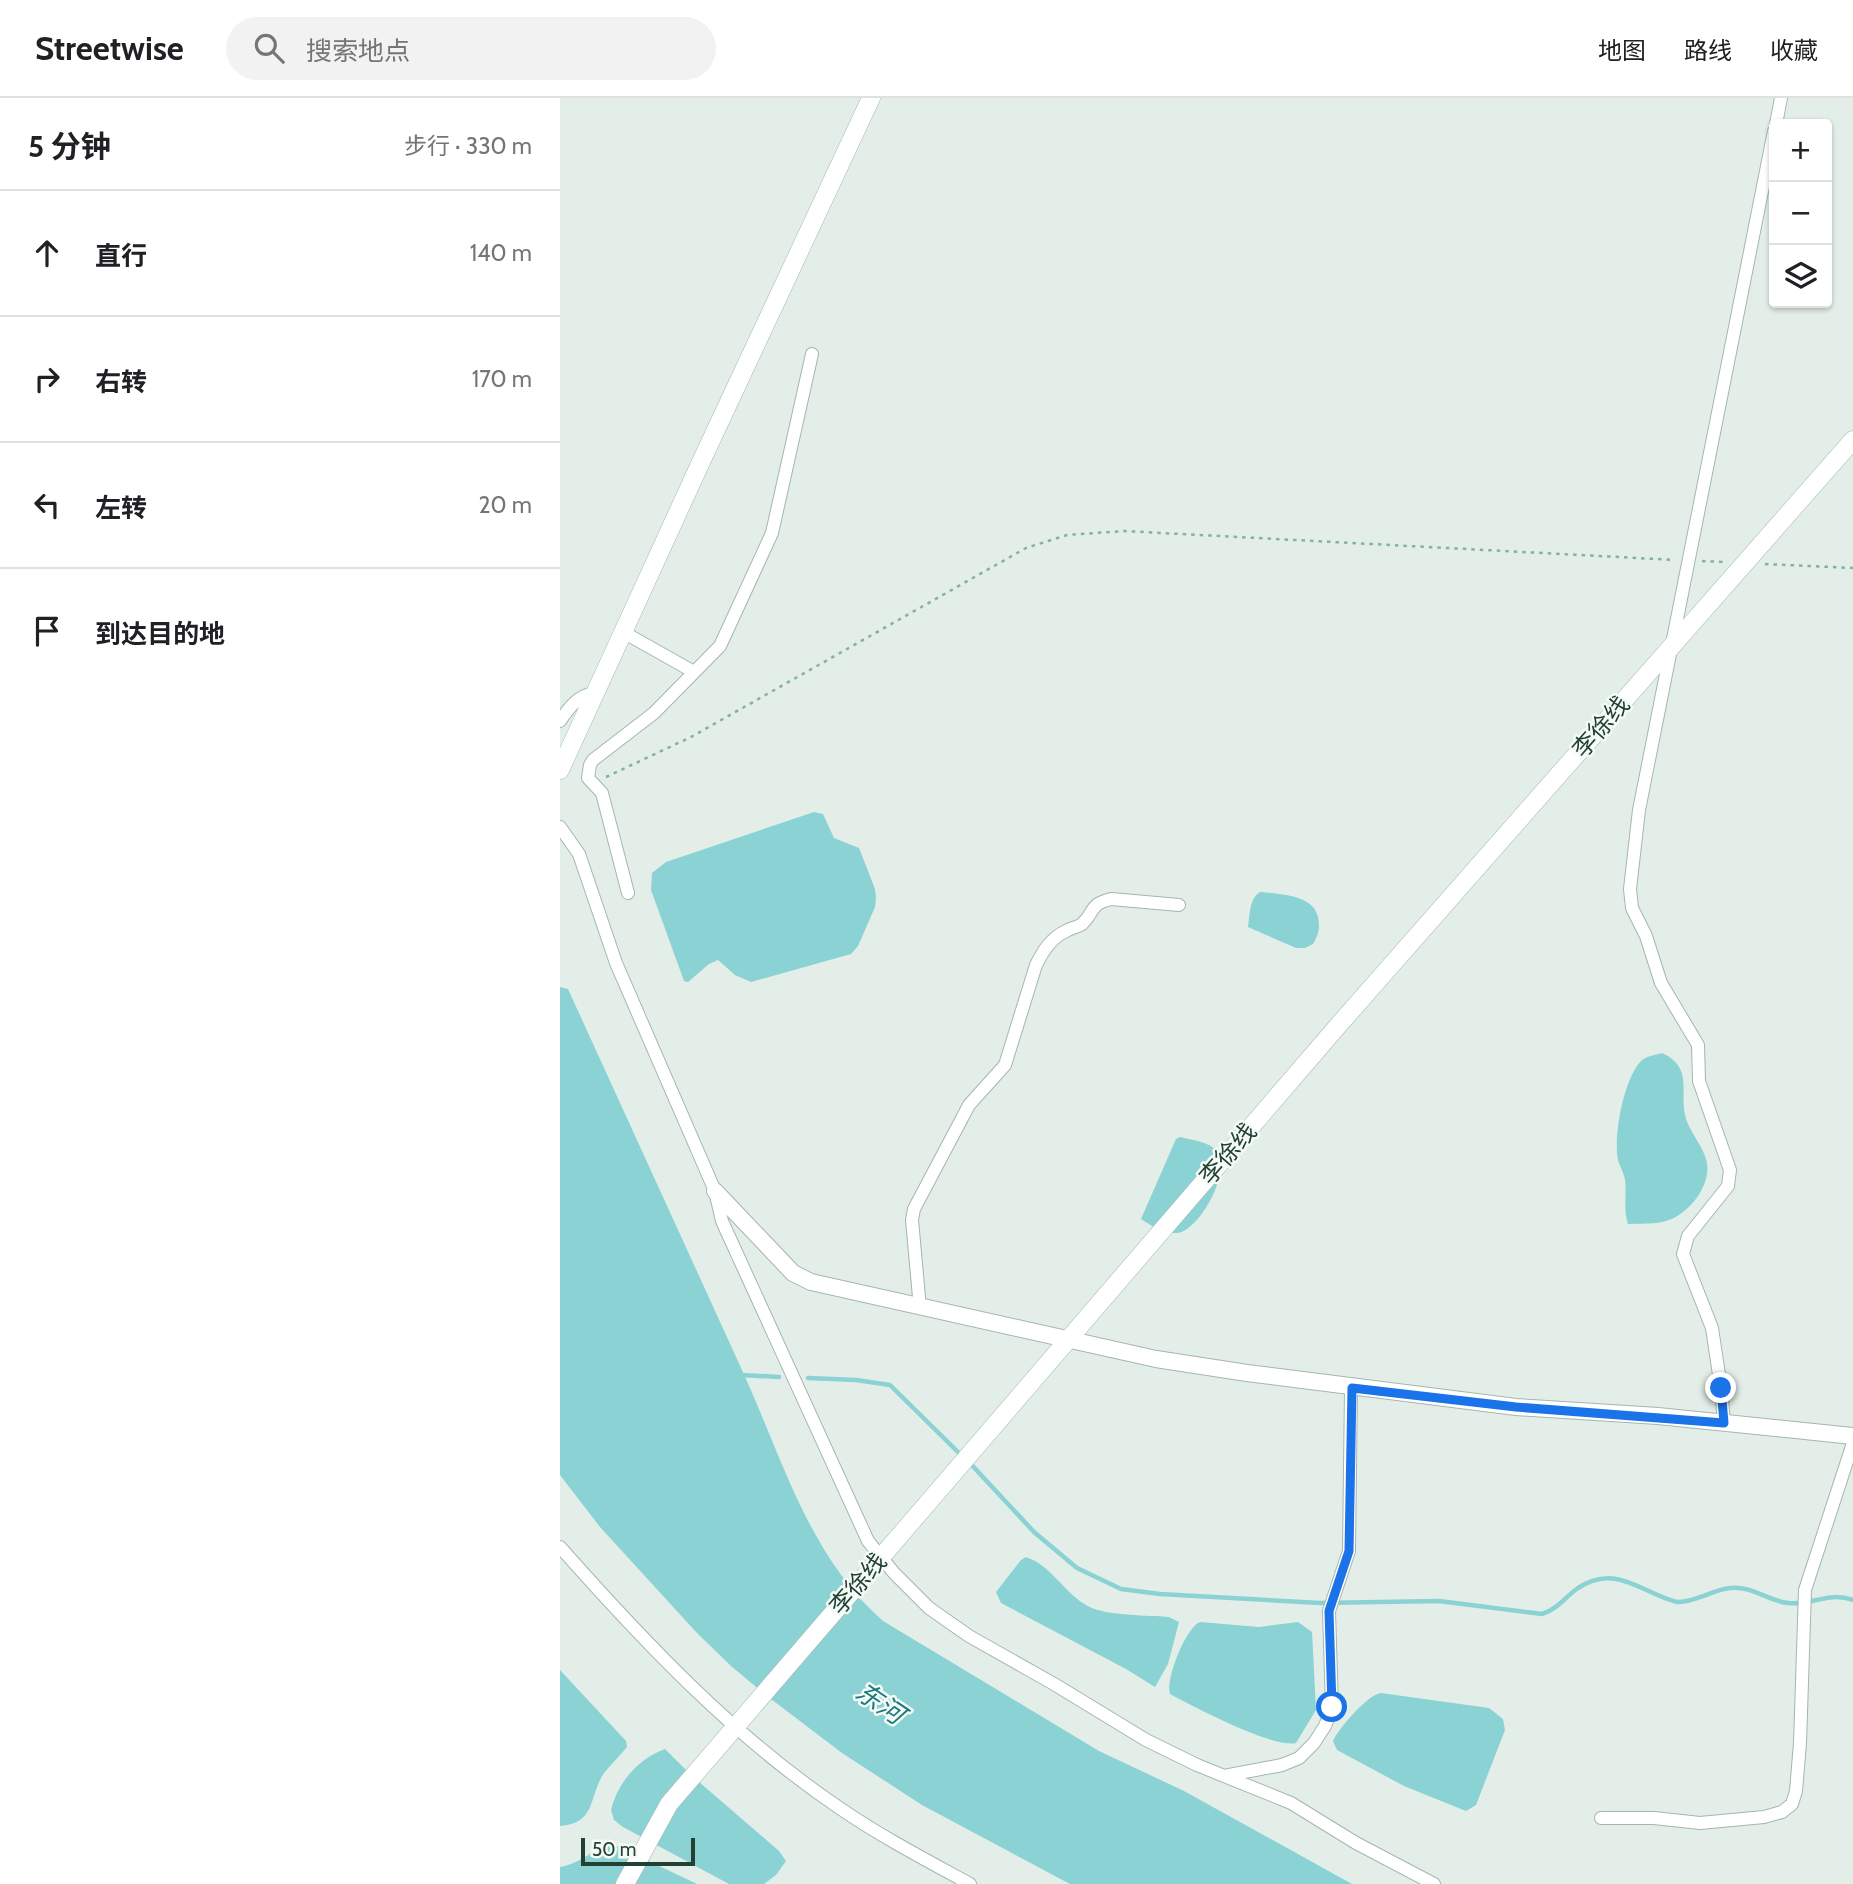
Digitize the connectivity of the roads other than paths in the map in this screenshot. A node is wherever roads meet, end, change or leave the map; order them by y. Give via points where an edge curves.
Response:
1 (871, 98) edge
2 (1782, 98) edge
3 (1777, 119) edge
4 (1769, 156) edge
5 (812, 354) dead end
6 (1853, 440) edge
7 (623, 632) junction
8 (694, 672) junction
9 (595, 693) junction
10 (560, 722) edge
11 (560, 770) edge
12 (560, 827) edge
13 (628, 893) dead end
14 (1180, 905) dead end
15 (715, 1191) junction
16 (920, 1308) junction
17 (1352, 1388) junction
18 (1724, 1423) junction
19 (1853, 1436) edge
20 (1853, 1443) edge
21 (560, 1547) edge
22 (1224, 1776) junction
23 (1601, 1818) dead end
24 (625, 1884) edge
25 (970, 1884) edge
26 (1434, 1884) edge

1 - 7 main road
2 - 3 street
4 - 18 street via 1639,810 1630,898 1661,983 1698,1045 1699,1081 1730,1170 1728,1186 1688,1236 1683,1254 1712,1328
5 - 8 street via 772,533 720,646
6 - 24 main road, 李徐线 via 1336,1028 668,1804
7 - 8 street
7 - 9 main road
8 - 13 street via 654,713 590,765 589,778 602,793
9 - 10 street via 584,694
9 - 11 main road
12 - 15 street via 579,854 616,963
14 - 16 street via 1102,901 1081,925 1062,932 1044,950 1005,1065 969,1105 914,1209
15 - 16 street via 793,1273 823,1286
15 - 22 street via 722,1222 868,1541 894,1573 929,1608 969,1636 1146,1740
16 - 17 street via 1156,1359
17 - 18 street via 1516,1407
17 - 22 street via 1349,1551 1329,1611 1332,1707 1307,1751 1291,1762
18 - 19 street
20 - 23 street via 1808,1577 1797,1779 1795,1798 1788,1809 1764,1817 1700,1823
21 - 25 street via 702,1697 753,1742 865,1826
22 - 26 street via 1291,1803

